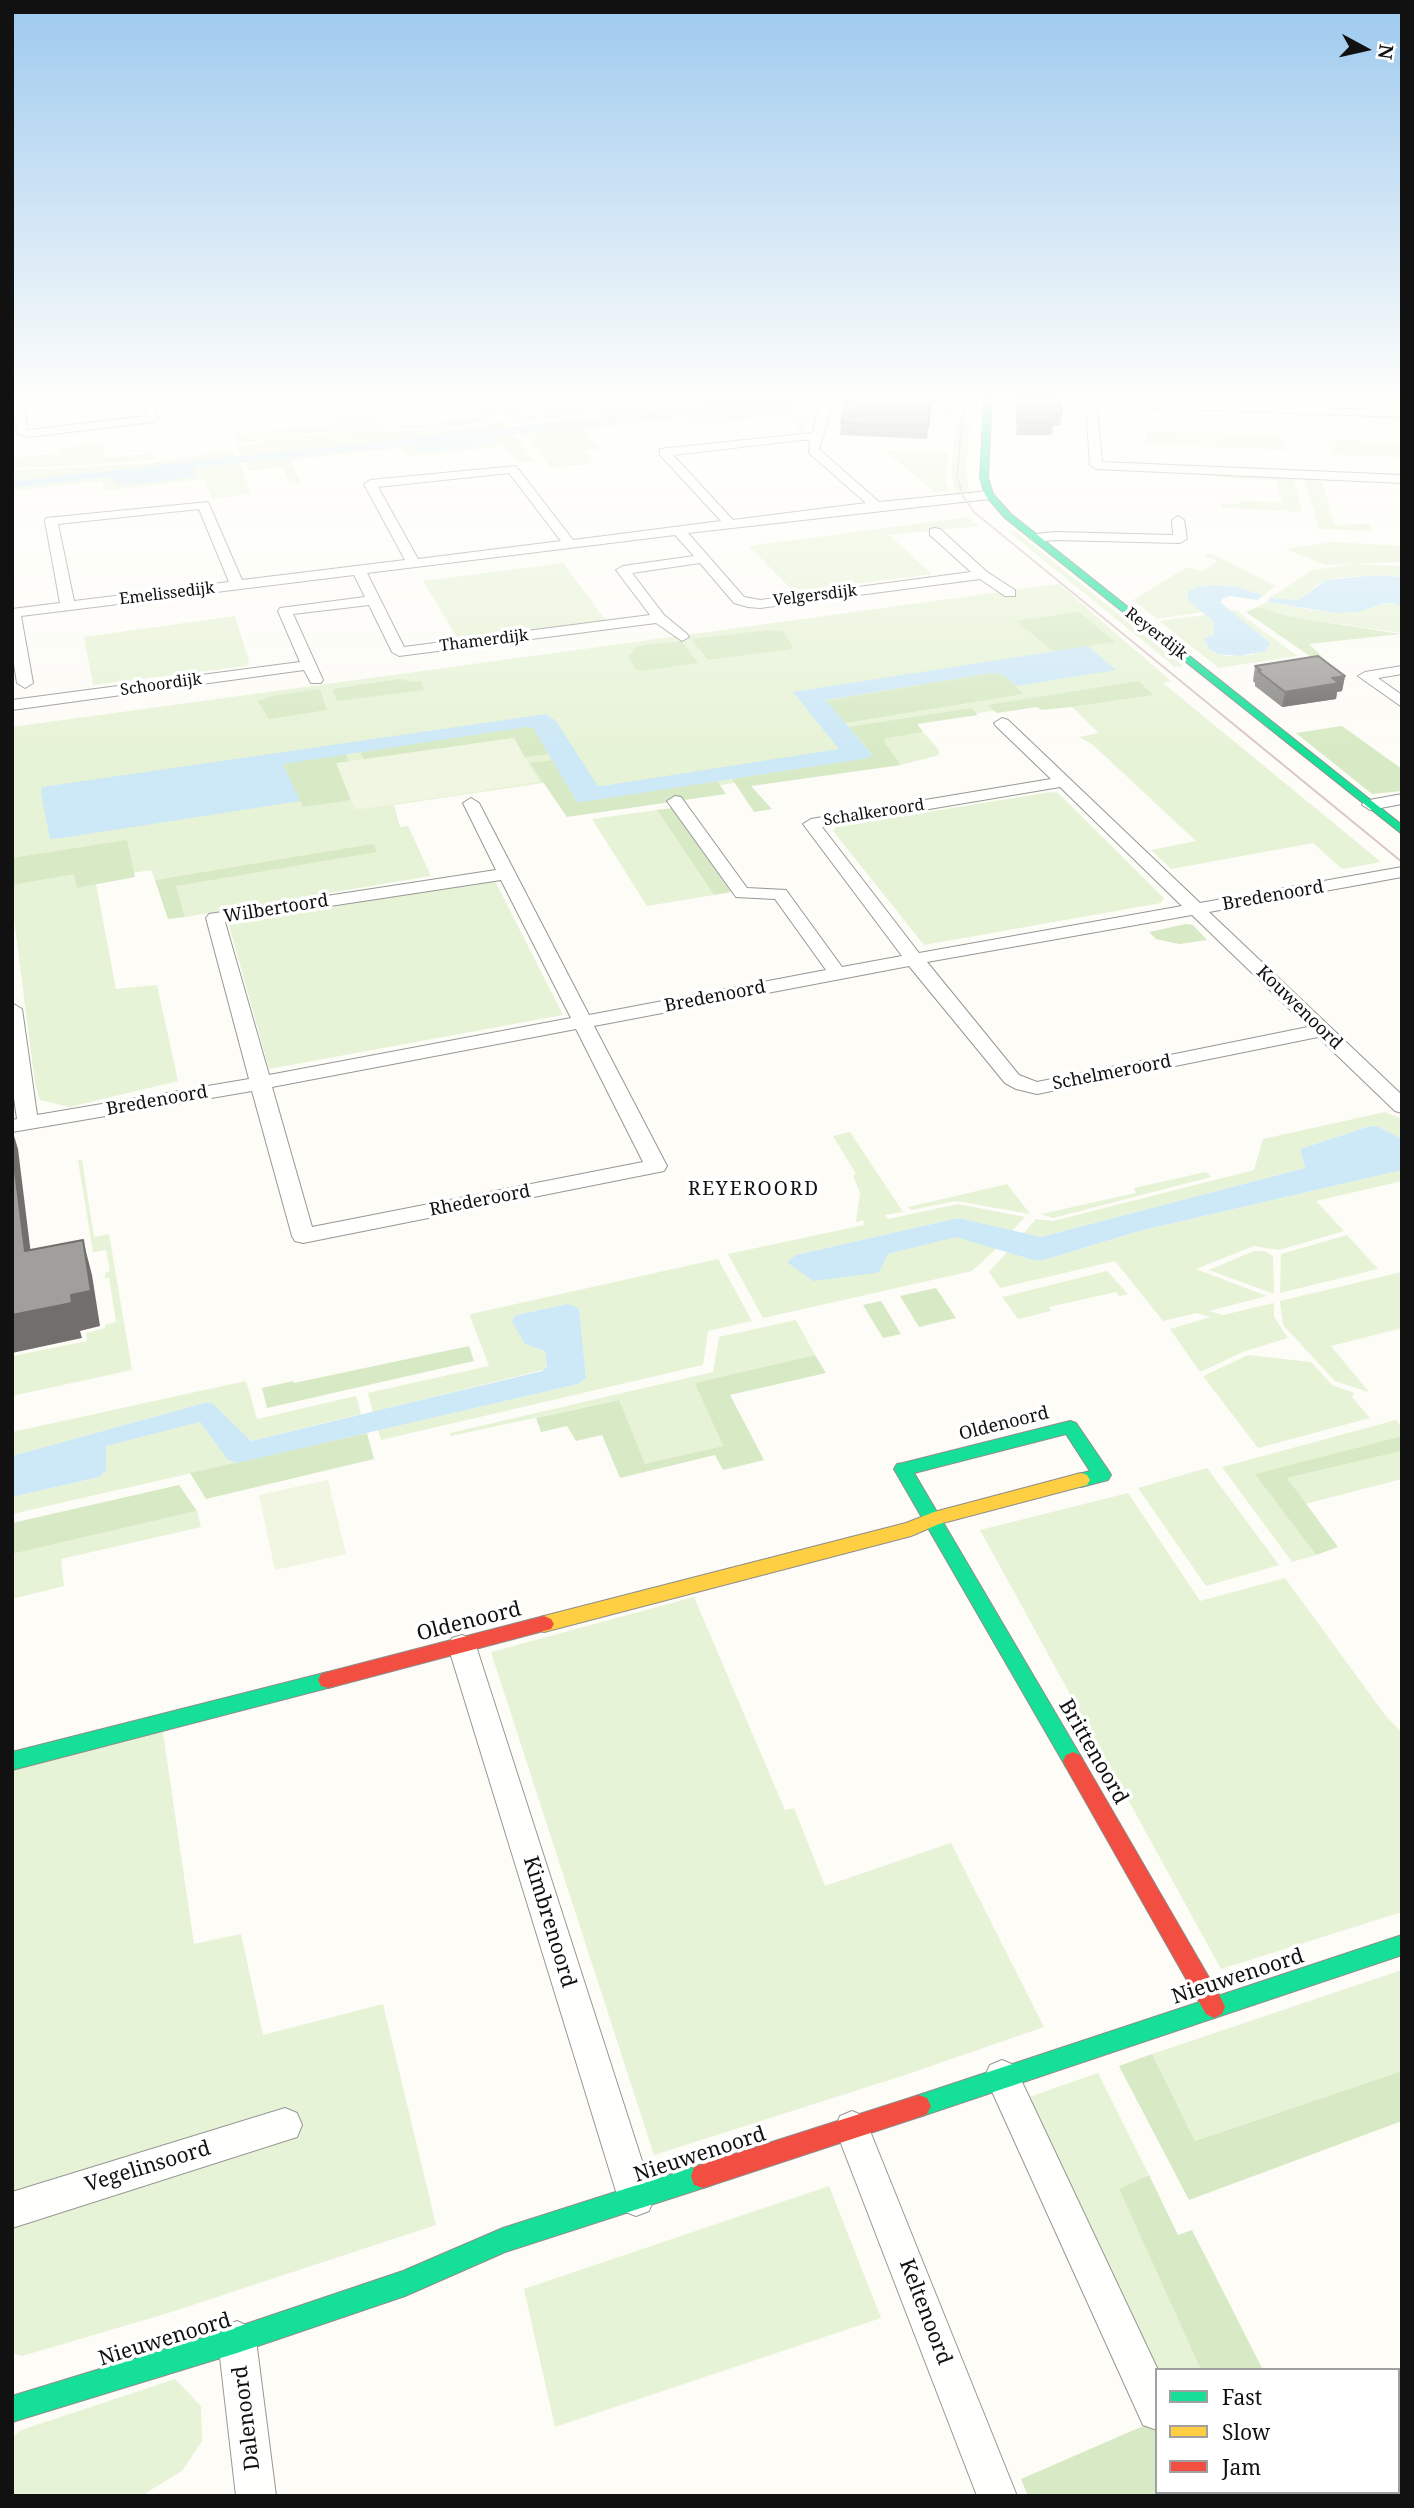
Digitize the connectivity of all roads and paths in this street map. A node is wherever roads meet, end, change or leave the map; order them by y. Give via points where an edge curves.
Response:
1 (98, 516) edge
2 (209, 516) edge
3 (388, 516) edge
4 (548, 516) edge
5 (723, 516) edge
6 (799, 516) edge
7 (1007, 516) edge
8 (1178, 520) dead end
9 (731, 525) junction
10 (679, 531) junction
11 (935, 532) dead end
12 (1036, 538) junction
13 (570, 544) junction
14 (701, 559) junction
15 (414, 564) junction
16 (359, 571) junction
17 (982, 575) junction
18 (237, 585) junction
19 (1010, 593) dead end
20 (373, 600) junction
21 (68, 606) junction
22 (13, 613) edge
23 (659, 618) junction
24 (682, 637) dead end
25 (310, 665) junction
26 (1402, 670) edge
27 (316, 680) dead end
28 (24, 683) dead end
29 (1402, 702) edge
30 (12, 705) edge
31 (1002, 723) dead end
32 (1062, 782) junction
33 (1402, 799) edge
34 (675, 801) dead end
35 (471, 803) dead end
36 (1370, 805) junction
37 (1402, 831) edge
38 (1402, 872) edge
39 (506, 874) junction
40 (1195, 910) junction
41 (914, 959) junction
42 (838, 974) junction
43 (12, 1009) edge
44 (583, 1022) junction
45 (1322, 1030) junction
46 (15, 1050) edge
47 (261, 1083) junction
48 (1402, 1107) edge
49 (20, 1125) edge
50 (934, 1520) junction
51 (462, 1646) junction
52 (12, 1761) edge
53 (1402, 1945) edge
54 (1213, 2007) junction
55 (1002, 2076) junction
56 (285, 2125) dead end
57 (852, 2128) junction
58 (636, 2198) junction
59 (12, 2210) edge
60 (237, 2340) junction
61 (1155, 2407) edge
62 (12, 2409) edge
63 (256, 2496) edge
64 (997, 2496) edge

1 - 21 street via 51,521
2 - 18 street
3 - 15 street
4 - 13 street
5 - 9 street
6 - 9 street, Emelissedijk
7 - 12 street, Reyerdijk
8 - 12 street via 1180,539
9 - 10 street, Emelissedijk
10 - 13 street, Emelissedijk
10 - 14 street, Velgersdijk
11 - 17 street
12 - 36 street, Reyerdijk
13 - 15 street, Emelissedijk
14 - 17 street, Velgersdijk via 739,600 760,604
14 - 23 street via 623,570
15 - 16 street, Emelissedijk
16 - 18 street, Emelissedijk
16 - 20 street, Thamerdijk
17 - 19 street
18 - 21 street, Emelissedijk
20 - 23 street, Thamerdijk via 399,652
20 - 25 street via 285,611
21 - 22 street, Emelissedijk
22 - 28 street
23 - 24 street
25 - 27 street
25 - 30 street, Schoordijk
26 - 29 street via 1365,676
31 - 32 street
32 - 40 street
32 - 41 street, Schalkeroord via 811,824
33 - 36 street
34 - 42 street via 742,893 780,894
35 - 39 street
36 - 37 street, Reyerdijk
38 - 40 street, Bredenoord
39 - 44 street
39 - 47 street, Wilbertoord via 215,918
40 - 41 street, Bredenoord
40 - 45 street, Kouwenoord
41 - 42 street, Bredenoord
41 - 45 street, Schelmeroord via 1012,1079 1037,1088
42 - 44 street, Bredenoord
43 - 46 street
44 - 47 street, Bredenoord
44 - 47 street, Rhederoord via 656,1166 303,1236
45 - 48 street, Kouwenoord
46 - 49 street
47 - 49 street, Bredenoord
50 - 50 street, Oldenoord via 1050,1489 1102,1475 1070,1427 903,1469
50 - 51 street, Oldenoord
50 - 54 street, Brittenoord
51 - 52 street, Oldenoord
51 - 58 street, Kimbrenoord
53 - 54 street, Nieuwenoord
54 - 55 street, Nieuwenoord
55 - 57 street, Nieuwenoord
55 - 61 street
56 - 59 street, Vegelinsoord
57 - 58 street, Nieuwenoord
57 - 64 street, Keltenoord
58 - 60 street, Nieuwenoord via 503,2240 405,2283
60 - 62 street, Nieuwenoord
60 - 63 street, Dalenoord

